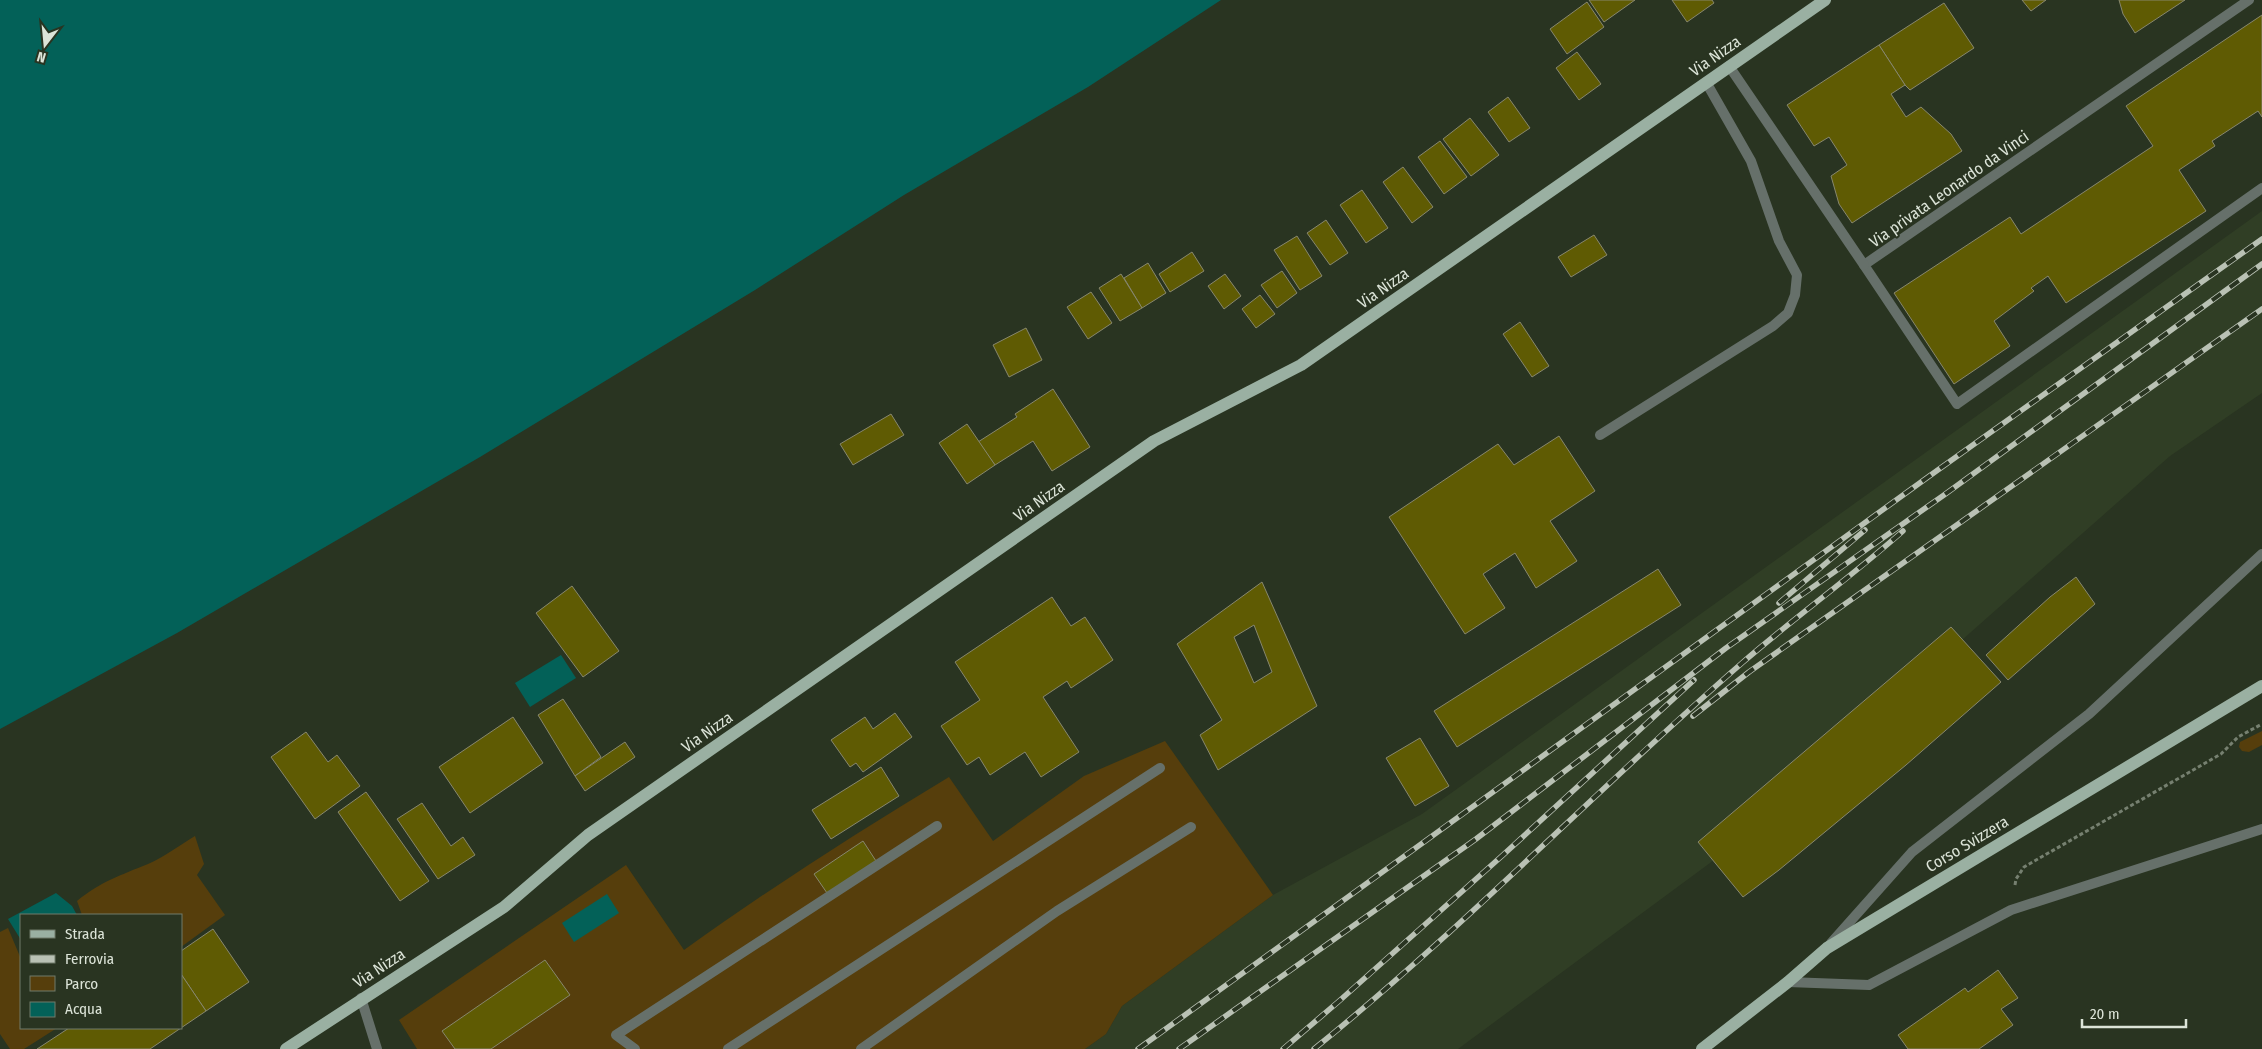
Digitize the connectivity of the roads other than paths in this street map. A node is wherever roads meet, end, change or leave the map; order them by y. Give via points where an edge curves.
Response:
1 (1825, 0) edge
2 (2249, 0) edge
3 (1729, 66) junction
4 (1706, 82) junction
5 (2262, 188) edge
6 (1864, 266) junction
7 (1600, 435) dead end
8 (2262, 554) edge
9 (2262, 686) edge
10 (1160, 768) dead end
11 (937, 826) dead end
12 (1192, 827) dead end
13 (2262, 828) edge
14 (1827, 948) junction
15 (1788, 982) junction
16 (361, 998) junction
17 (286, 1049) edge
18 (377, 1049) edge
19 (635, 1049) edge
20 (728, 1049) edge
21 (861, 1049) edge
22 (1702, 1049) edge

1 - 3 main road, Via Nizza
2 - 6 street, Via privata Leonardo da Vinci
3 - 4 main road, Via Nizza
3 - 6 street, Via privata Leonardo da Vinci
4 - 7 street via 1751,161 1780,241 1797,275 1795,295 1788,313 1773,326
4 - 16 main road, Via Nizza via 1300,365 1154,441 588,834 504,907
5 - 6 street via 1957,404
8 - 14 street via 2088,714 1912,852
9 - 14 main road, Corso Svizzera
10 - 20 street
11 - 19 street via 616,1035
12 - 21 street via 1057,911
13 - 15 street via 2011,910 1869,985
14 - 15 main road, Corso Svizzera
15 - 22 main road, Corso Svizzera
16 - 17 main road, Via Nizza
16 - 18 street

